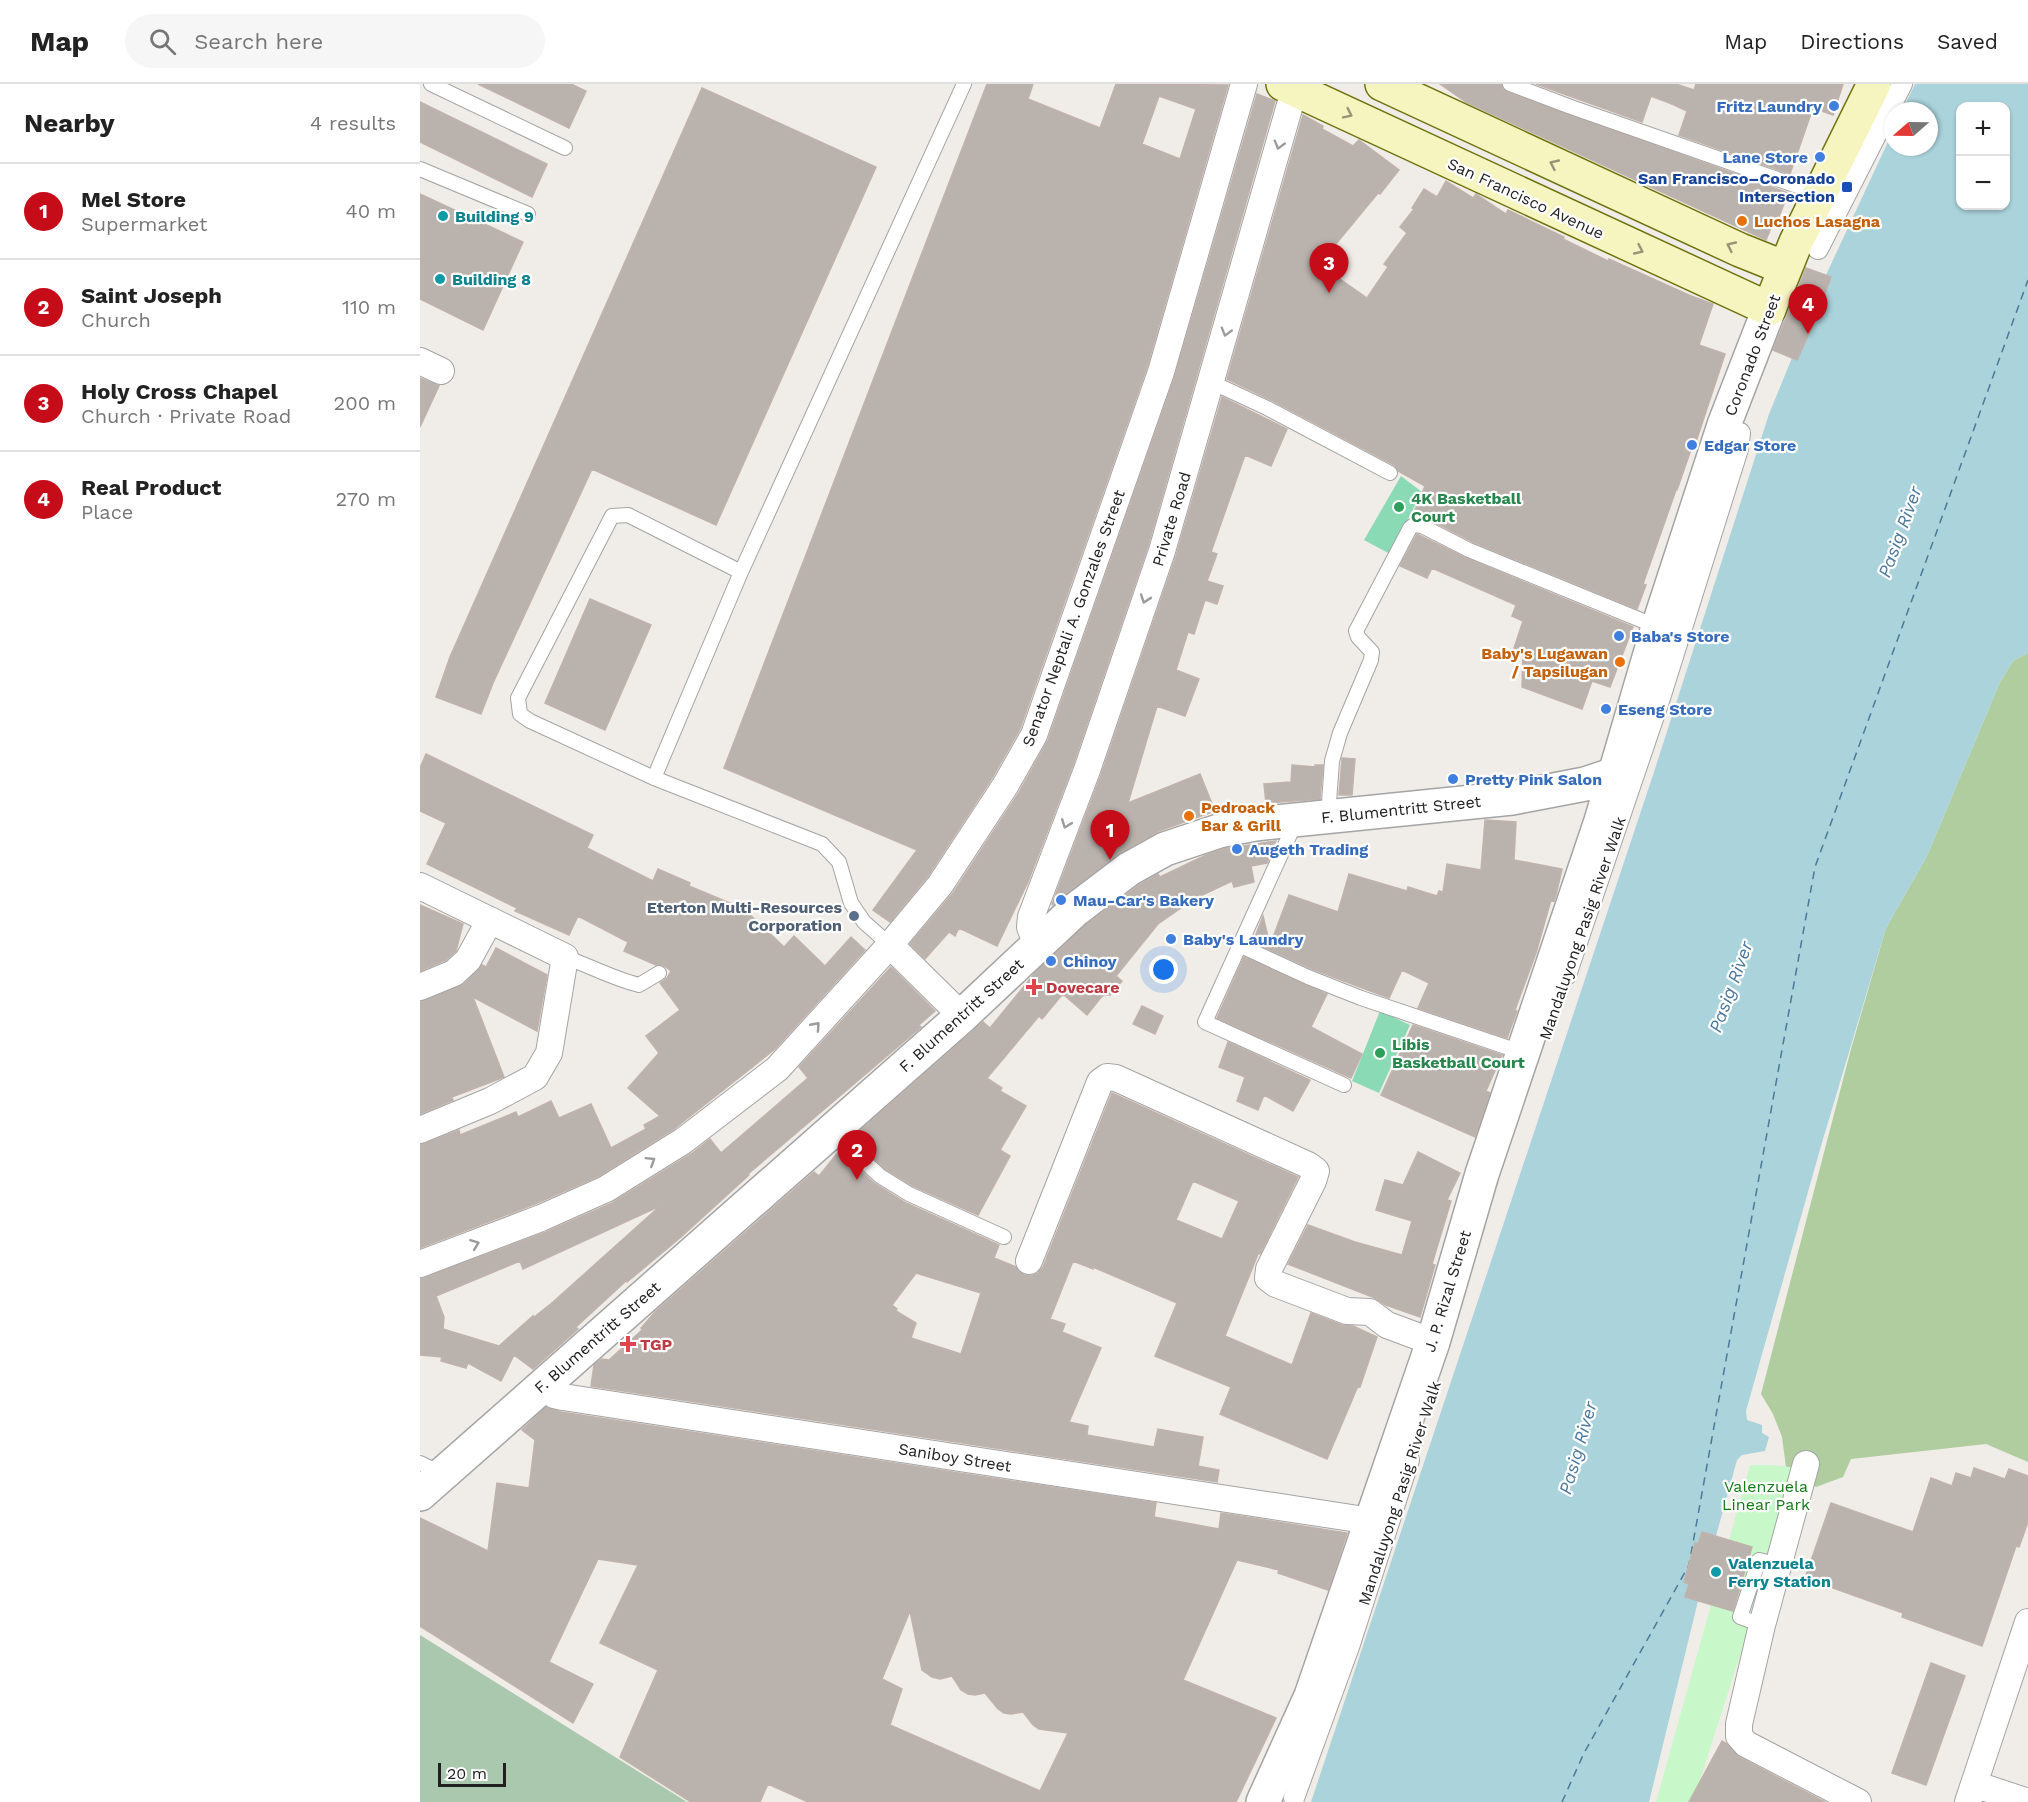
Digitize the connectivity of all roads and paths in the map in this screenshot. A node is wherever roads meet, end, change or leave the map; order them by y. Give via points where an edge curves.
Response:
1 (431, 84) edge
2 (964, 84) edge
3 (1244, 84) edge
4 (1382, 84) edge
5 (1510, 84) edge
6 (1874, 84) edge
7 (1902, 84) edge
8 (1292, 86) edge
9 (565, 148) dead end
10 (420, 169) edge
11 (1820, 194) junction
12 (528, 214) dead end
13 (1818, 249) dead end
14 (1785, 268) junction
15 (1769, 309) junction
16 (1211, 382) junction
17 (1740, 433) dead end
18 (1390, 472) dead end
19 (741, 572) junction
20 (1658, 627) junction
21 (1615, 774) junction
22 (654, 778) junction
23 (1329, 816) junction
24 (1296, 819) junction
25 (420, 886) edge
26 (490, 920) junction
27 (890, 945) junction
28 (1037, 946) junction
29 (1241, 946) junction
30 (565, 957) junction
31 (659, 973) dead end
32 (420, 987) edge
33 (962, 1016) junction
34 (1524, 1053) junction
35 (1344, 1085) dead end
36 (420, 1130) edge
37 (830, 1131) junction
38 (1004, 1237) dead end
39 (1029, 1261) dead end
40 (420, 1264) edge
41 (1433, 1342) junction
42 (543, 1385) junction
43 (1806, 1464) dead end
44 (428, 1477) edge
45 (1371, 1521) junction
46 (2028, 1622) edge
47 (1971, 1793) edge
48 (1278, 1800) edge
49 (1858, 1802) edge
50 (2028, 1802) edge

1 - 9 lane
2 - 19 lane
3 - 27 street, Senator Neptali A. Gonzales Street via 1161,372 1034,735 940,885
14 -> 4 main road
5 - 11 lane
6 - 11 main road, Coronado Street
7 - 13 street
8 -> 15 main road, San Francisco Avenue
8 -> 16 street, Private Road
10 - 12 lane
11 - 14 main road, Coronado Street
14 - 15 main road, Coronado Street
15 - 20 street, Coronado Street via 1724,425
16 - 18 lane
16 -> 28 street, Private Road via 1162,551 1087,770 1031,917 1030,927
17 - 48 street, Mandaluyong Pasig River Walk via 1660,698 1476,1234 1441,1362 1358,1621
19 - 22 lane
19 - 22 lane via 628,515 612,516 518,698 520,714 530,721
20 - 21 street, Coronado Street
20 - 23 lane via 1414,525 1356,632 1372,652 1371,660 1332,760
21 - 23 street, F. Blumentritt Street via 1512,798
21 - 34 street, J. P. Rizal Street
22 - 27 lane via 822,844 839,862 851,903 864,922
23 - 24 street, F. Blumentritt Street
24 - 28 street, F. Blumentritt Street via 1219,831 1151,856 1074,910
24 - 29 lane
25 - 26 street
26 - 30 street
26 - 32 street via 468,960 454,973
27 - 33 street
40 -> 27 street, Senator Neptali A. Gonzales Street via 606,1189 683,1141 777,1069
28 - 33 street, F. Blumentritt Street
29 - 34 lane via 1361,998
29 - 35 lane via 1205,1022
30 - 31 lane via 639,985
30 - 36 street via 549,1053 535,1077
33 - 37 street, F. Blumentritt Street
34 - 41 street, J. P. Rizal Street via 1482,1174
37 - 38 lane via 880,1176 909,1194
37 - 42 street, F. Blumentritt Street
39 - 41 street via 1100,1082 1107,1077 1116,1078 1316,1171 1268,1278 1347,1311 1370,1312 1387,1325
41 - 45 street, J. P. Rizal Street
42 - 44 street, F. Blumentritt Street
42 - 45 street, Saniboy Street via 563,1397
43 - 49 street via 1762,1625 1739,1736 1746,1744
45 - 48 street, J. P. Rizal Street
46 - 47 street
47 - 50 street

